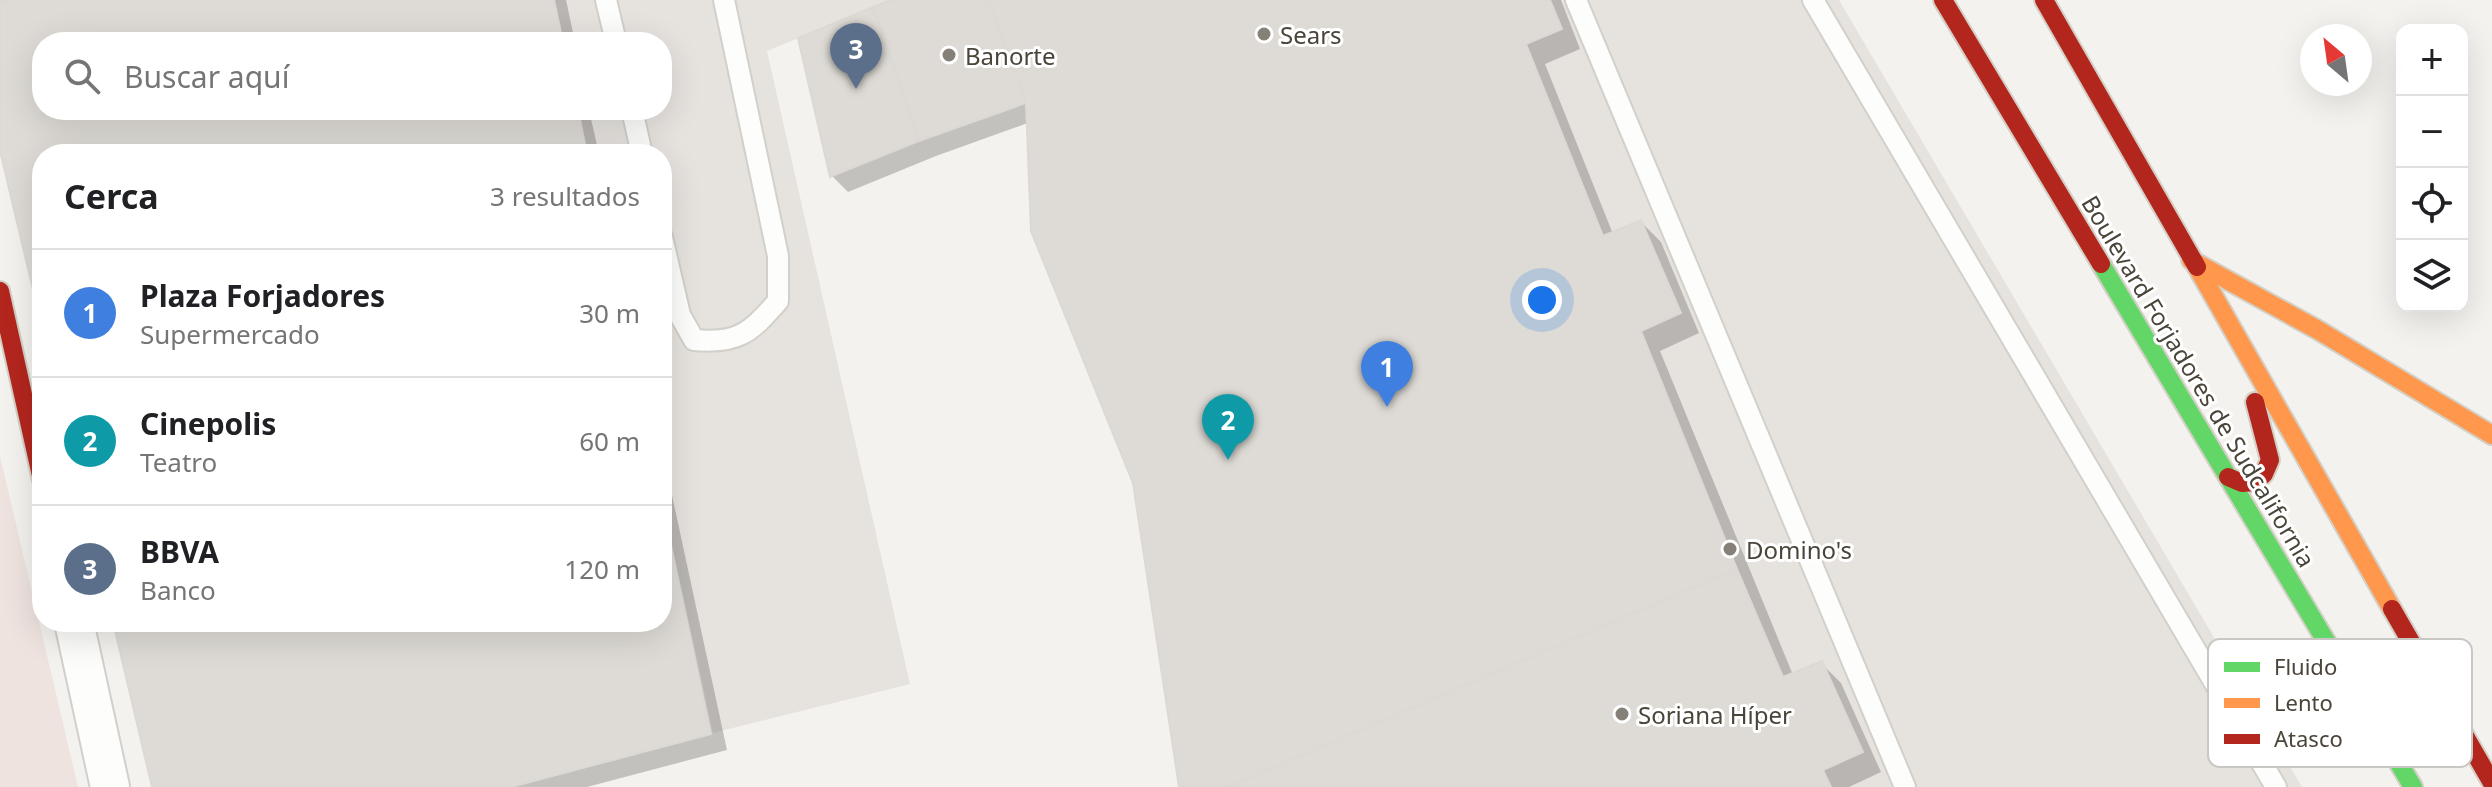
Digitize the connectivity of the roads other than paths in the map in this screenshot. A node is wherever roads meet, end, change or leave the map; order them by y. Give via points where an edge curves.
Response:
1 (606, 0) edge
2 (724, 0) edge
3 (1576, 0) edge
4 (1813, 0) edge
5 (1943, 0) edge
6 (2044, 0) edge
7 (614, 32) edge
8 (634, 120) edge
9 (640, 144) edge
10 (2191, 260) junction
11 (672, 280) edge
12 (0, 291) edge
13 (2244, 353) junction
14 (2484, 420) edge
15 (32, 435) edge
16 (2228, 477) junction
17 (76, 632) edge
18 (2323, 639) edge
19 (2408, 639) edge
20 (2208, 671) edge
21 (2472, 750) edge
22 (2472, 751) edge
23 (2475, 755) junction
24 (2264, 767) edge
25 (2401, 767) edge
26 (2492, 783) edge
27 (110, 787) edge
28 (1905, 787) edge
29 (2276, 787) edge
30 (2413, 787) edge

1 - 7 lane
2 - 11 lane via 778,256 778,301 736,339 694,340 680,315
3 - 28 lane
4 - 20 lane
5 - 16 main road, Boulevard Forjadores de Sudcalifornia
6 - 10 main road, Boulevard Forjadores de Sudcalifornia
8 - 9 lane
10 - 13 main road, Boulevard Forjadores de Sudcalifornia
10 - 14 main road
12 - 15 main road
13 - 16 main road via 2269,468 2260,480 2239,484
13 - 19 main road, Boulevard Forjadores de Sudcalifornia
16 - 18 main road, Boulevard Forjadores de Sudcalifornia
17 - 27 street
21 - 23 main road, Boulevard Forjadores de Sudcalifornia
22 - 23 main road
23 - 26 main road, Boulevard Forjadores de Sudcalifornia
24 - 29 lane
25 - 30 main road, Boulevard Forjadores de Sudcalifornia

